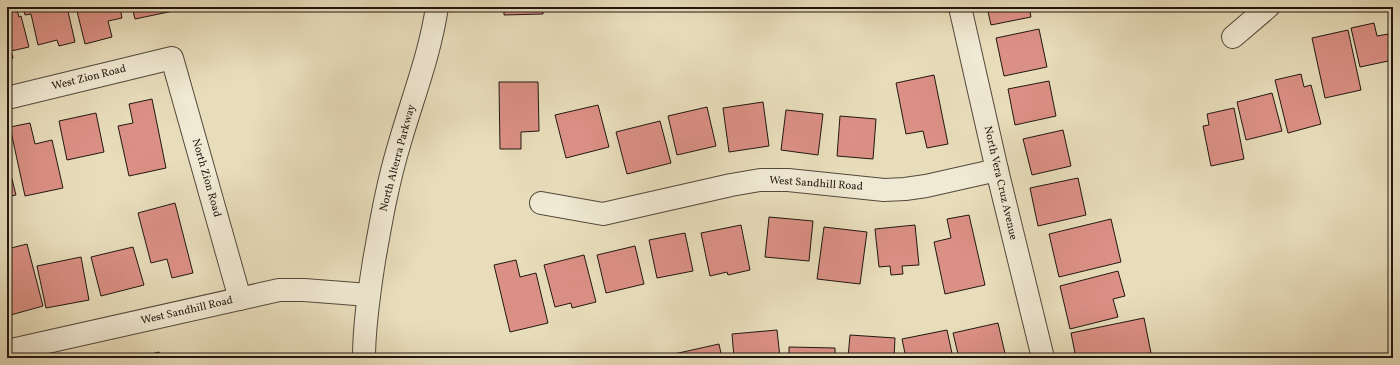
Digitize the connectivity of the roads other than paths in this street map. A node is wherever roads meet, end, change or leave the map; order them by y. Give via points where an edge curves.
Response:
1 (437, 7) edge
2 (960, 7) edge
3 (1268, 7) edge
4 (1233, 37) dead end
5 (172, 58) joint
6 (7, 98) edge
7 (997, 170) junction
8 (541, 203) dead end
9 (369, 295) junction
10 (240, 299) junction
11 (7, 351) edge
12 (364, 358) edge
13 (1043, 358) edge

1 - 9 street, North Alterra Parkway via 426,60 390,176
2 - 7 street, North Vera Cruz Avenue
3 - 4 street
5 - 6 street, West Zion Road
5 - 10 street, North Zion Road
7 - 8 street, West Sandhill Road via 926,186 884,190 788,180 760,180 731,184 603,214
7 - 13 street, North Vera Cruz Avenue
9 - 10 street, West Sandhill Road via 279,290
9 - 12 street, North Alterra Parkway
10 - 11 street, West Sandhill Road

